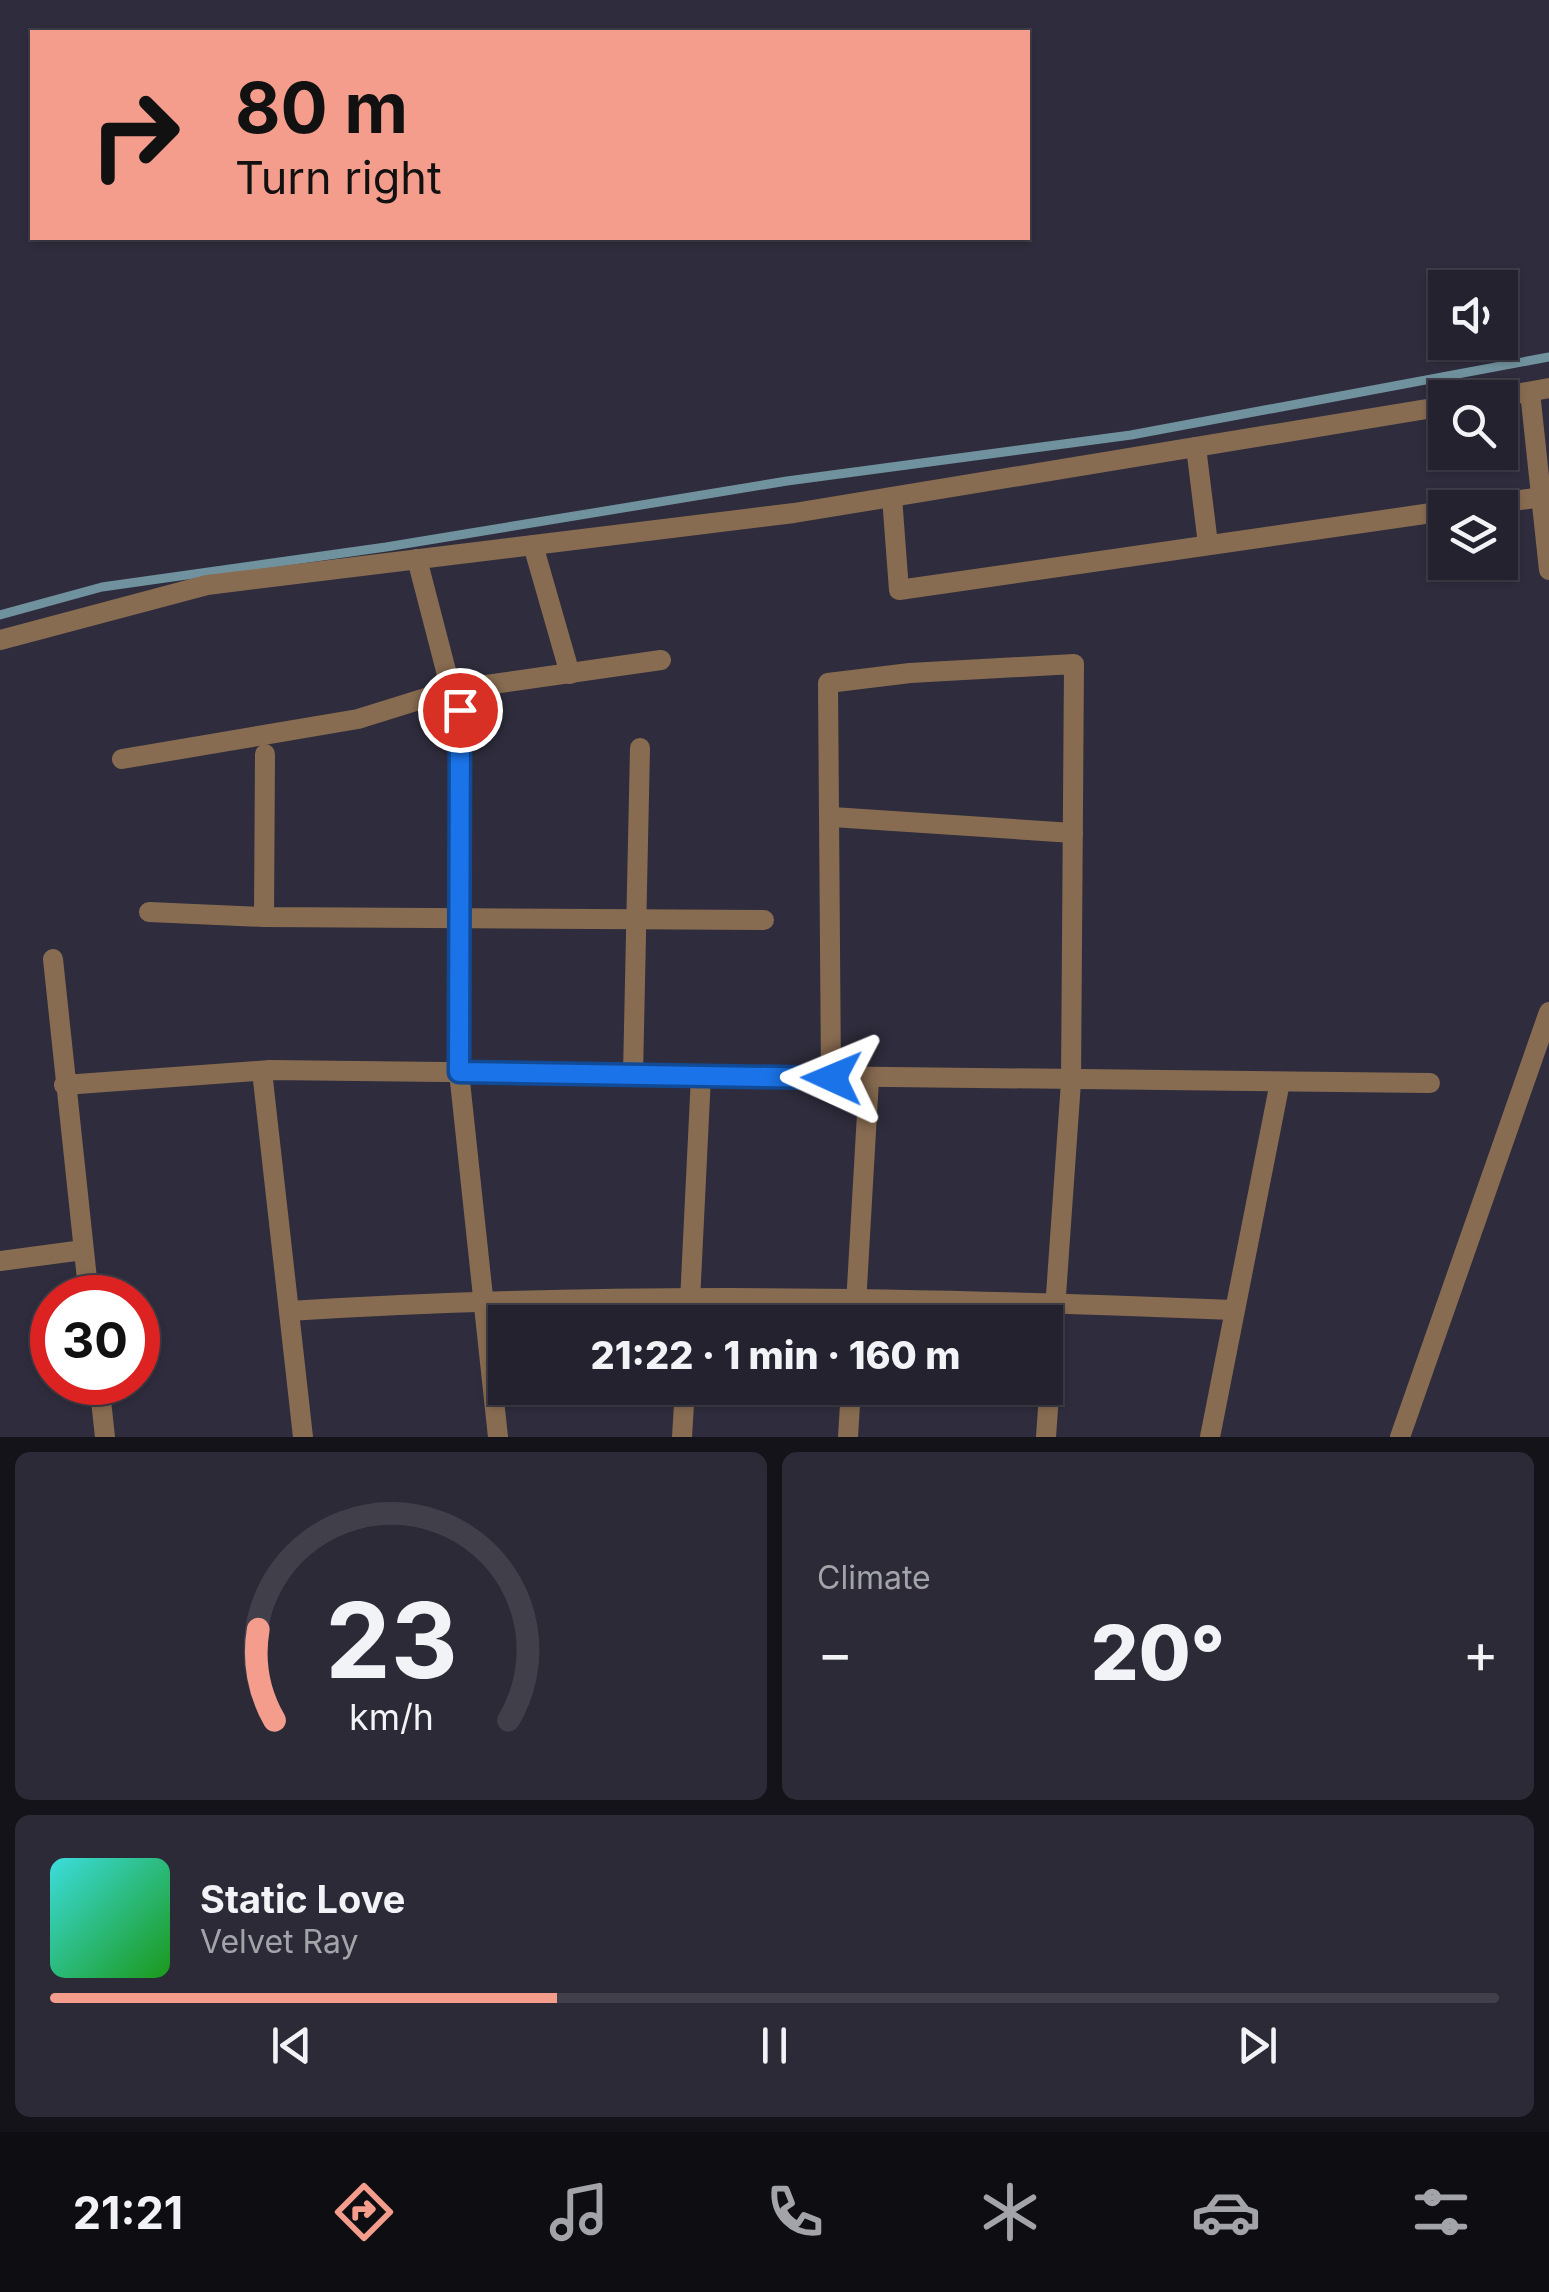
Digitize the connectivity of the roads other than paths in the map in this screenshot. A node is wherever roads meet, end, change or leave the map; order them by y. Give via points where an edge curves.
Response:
1 (1539, 390) edge
2 (1428, 409) edge
3 (1196, 447) junction
4 (892, 497) junction
5 (1541, 497) junction
6 (1518, 500) edge
7 (1428, 512) edge
8 (1208, 544) junction
9 (533, 545) junction
10 (416, 560) junction
11 (1549, 570) edge
12 (0, 640) edge
13 (661, 660) dead end
14 (570, 674) junction
15 (451, 690) junction
16 (460, 710) dead end
17 (640, 748) dead end
18 (265, 754) dead end
19 (122, 760) dead end
20 (832, 817) junction
21 (1073, 832) junction
22 (149, 912) dead end
23 (460, 917) junction
24 (636, 917) junction
25 (264, 918) junction
26 (764, 920) dead end
27 (53, 959) dead end
28 (1549, 1012) edge
29 (262, 1071) junction
30 (459, 1072) junction
31 (633, 1075) junction
32 (701, 1076) junction
33 (832, 1078) junction
34 (869, 1079) junction
35 (1070, 1082) junction
36 (1280, 1082) junction
37 (1430, 1083) dead end
38 (64, 1085) junction
39 (84, 1250) junction
40 (0, 1261) edge
41 (87, 1275) edge
42 (690, 1296) junction
43 (856, 1298) junction
44 (484, 1299) junction
45 (1055, 1303) junction
46 (689, 1305) edge
47 (856, 1305) edge
48 (289, 1310) junction
49 (1233, 1310) junction
50 (102, 1405) edge
51 (683, 1405) edge
52 (850, 1405) edge
53 (106, 1437) edge
54 (303, 1437) edge
55 (498, 1437) edge
56 (682, 1437) edge
57 (848, 1437) edge
58 (1046, 1437) edge
59 (1210, 1437) edge
60 (1400, 1437) edge

1 - 5 street
2 - 3 street
3 - 4 street
3 - 8 street
4 - 8 street via 899,590
4 - 9 street
5 - 6 street
5 - 11 street
7 - 8 street
9 - 10 street
9 - 14 street
10 - 12 street via 206,585
10 - 15 street
13 - 14 street
14 - 15 street
15 - 19 street via 358,720
16 - 23 street
17 - 24 street
18 - 25 street
20 - 21 street
20 - 21 street via 828,683 1074,664
20 - 33 street
21 - 35 street
22 - 25 street
23 - 24 street
23 - 25 street
23 - 30 street
24 - 26 street
24 - 31 street
27 - 38 street
28 - 60 street
29 - 30 street
29 - 38 street
29 - 48 street
30 - 31 street
30 - 44 street
31 - 32 street
32 - 33 street
32 - 42 street
33 - 34 street
34 - 35 street
34 - 43 street
35 - 36 street
35 - 45 street
36 - 37 street
36 - 49 street
38 - 39 street
39 - 40 street
39 - 41 street
42 - 43 street
42 - 44 street
42 - 46 street
43 - 45 street
43 - 47 street
44 - 48 street
44 - 55 street
45 - 49 street
45 - 58 street
48 - 54 street
49 - 59 street
50 - 53 street
51 - 56 street
52 - 57 street

